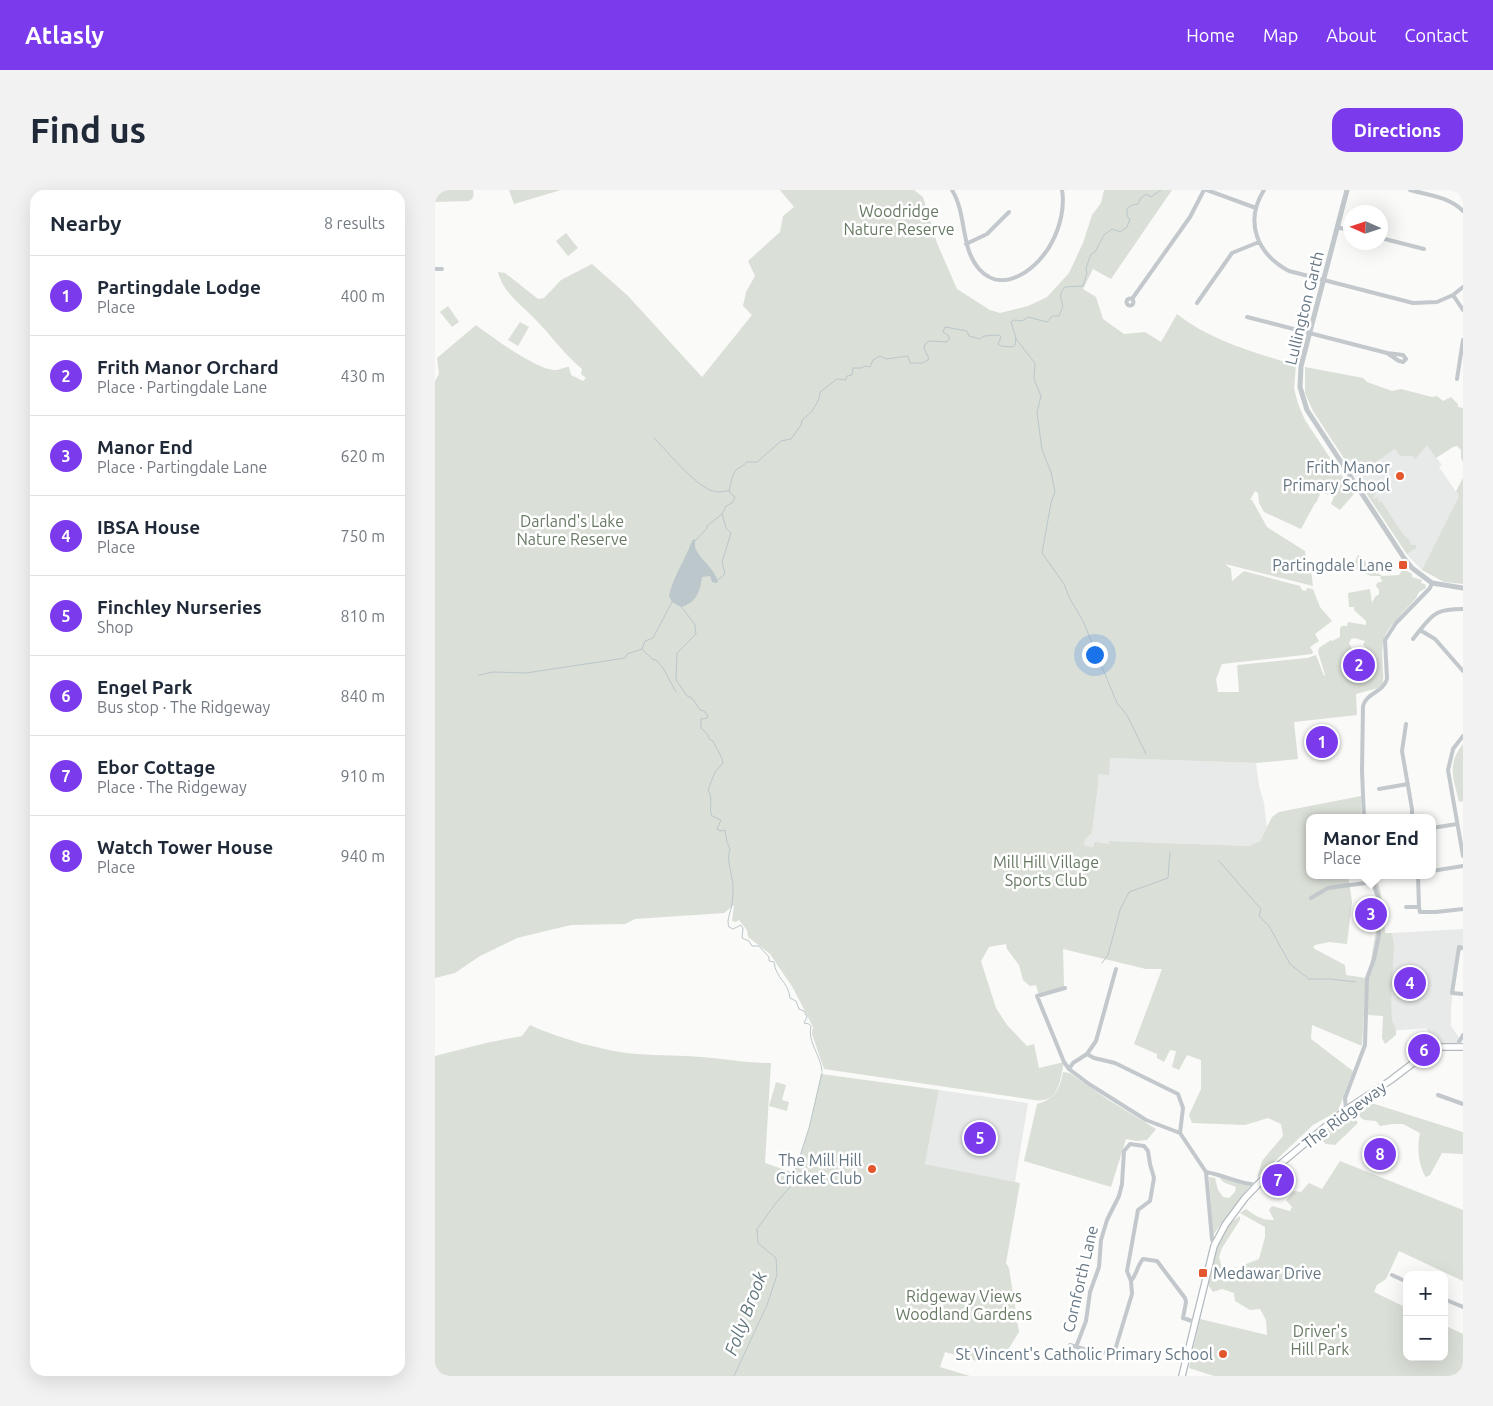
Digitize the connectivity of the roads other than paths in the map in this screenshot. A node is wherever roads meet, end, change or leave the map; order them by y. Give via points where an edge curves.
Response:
1 (959, 190) edge
2 (1061, 190) edge
3 (1205, 190) edge
4 (1264, 190) edge
5 (1347, 190) edge
6 (1411, 190) edge
7 (953, 192) edge
8 (1256, 208) junction
9 (1463, 211) edge
10 (1009, 212) dead end
11 (1337, 227) junction
12 (1343, 229) edge
13 (1388, 240) edge
14 (1259, 242) junction
15 (967, 244) junction
16 (1424, 249) dead end
17 (435, 269) edge
18 (442, 269) dead end
19 (1324, 280) junction
20 (1463, 287) edge
21 (1453, 295) junction
22 (1132, 299) dead end
23 (1197, 303) dead end
24 (1463, 310) edge
25 (1247, 317) dead end
26 (1310, 333) junction
27 (1463, 340) edge
28 (1387, 353) dead end
29 (1457, 379) dead end
30 (1432, 583) junction
31 (1463, 588) edge
32 (1463, 609) edge
33 (1420, 630) junction
34 (1413, 639) dead end
35 (1463, 671) edge
36 (1406, 724) dead end
37 (1463, 736) edge
38 (1408, 784) junction
39 (1379, 789) dead end
40 (1364, 814) edge
41 (1412, 814) edge
42 (1457, 824) junction
43 (1436, 827) edge
44 (1463, 856) edge
45 (1463, 866) edge
46 (1436, 870) edge
47 (1372, 879) edge
48 (1418, 879) edge
49 (1373, 882) junction
50 (1311, 898) dead end
51 (1406, 907) dead end
52 (1419, 907) junction
53 (1463, 909) edge
54 (1463, 948) edge
55 (1116, 969) dead end
56 (1065, 988) dead end
57 (1463, 994) edge
58 (1462, 1037) edge
59 (1461, 1047) edge
60 (1087, 1054) junction
61 (1069, 1069) junction
62 (1438, 1095) dead end
63 (1463, 1104) edge
64 (1345, 1110) junction
65 (1179, 1132) junction
66 (1206, 1172) junction
67 (1257, 1185) junction
68 (1214, 1246) junction
69 (1391, 1275) dead end
70 (1403, 1280) edge
71 (1131, 1281) junction
72 (1448, 1301) edge
73 (1463, 1307) edge
74 (1195, 1322) junction
75 (1070, 1345) dead end
76 (1076, 1346) junction
77 (1182, 1376) edge

1 - 7 street
2 - 15 street via 1063,208 1052,243 1038,262 1021,276 1001,280 987,276 973,261
3 - 8 street
3 - 22 street via 1190,217
4 - 8 street
5 - 11 street, Lullington Garth
6 - 9 street via 1443,198
7 - 15 street
8 - 14 street via 1254,223
10 - 15 street via 987,234
11 - 12 street
11 - 19 street, Lullington Garth
13 - 16 street
14 - 19 street via 1276,264 1289,271
14 - 23 street via 1232,253
17 - 18 street
19 - 21 street via 1413,303 1437,302
19 - 26 street, Lullington Garth
20 - 21 street
21 - 24 street
25 - 26 street
26 - 28 street
26 - 30 street, Lullington Garth via 1300,378 1304,404 1393,543 1412,568
27 - 29 street
30 - 31 street
30 - 40 street via 1385,640 1387,679 1383,690 1365,699
32 - 33 street via 1435,613
33 - 34 street
33 - 35 street via 1435,639
36 - 38 street via 1403,752
37 - 42 street via 1453,748 1448,770
38 - 39 street
38 - 41 street
42 - 43 street
42 - 44 street
45 - 46 street
47 - 49 street
48 - 52 street
49 - 50 street via 1328,888
49 - 64 street via 1378,897 1379,936 1367,978 1365,1045 1345,1098
51 - 52 street
52 - 53 street via 1423,913
54 - 57 street via 1459,948 1452,993
55 - 60 street via 1096,1041
56 - 61 street via 1037,996
58 - 59 street
59 - 64 main road, The Ridgeway via 1438,1047 1425,1054
60 - 61 street
60 - 65 street via 1115,1063 1178,1094 1183,1108
61 - 65 street via 1146,1120
62 - 63 street
64 - 67 main road, The Ridgeway
65 - 66 street
66 - 67 street
66 - 68 street
67 - 68 main road, The Ridgeway via 1236,1209
68 - 74 main road, The Ridgeway
69 - 70 street
71 - 74 street via 1143,1259 1157,1261 1185,1298 1183,1318
71 - 76 street via 1132,1294 1114,1352 1097,1353
71 - 76 street, Cornforth Lane via 1127,1271 1138,1210 1150,1201 1154,1178 1148,1149 1132,1144 1123,1151 1122,1184 1101,1240 1099,1267 1090,1292 1084,1330
72 - 73 street
74 - 77 main road, The Ridgeway
75 - 76 street

